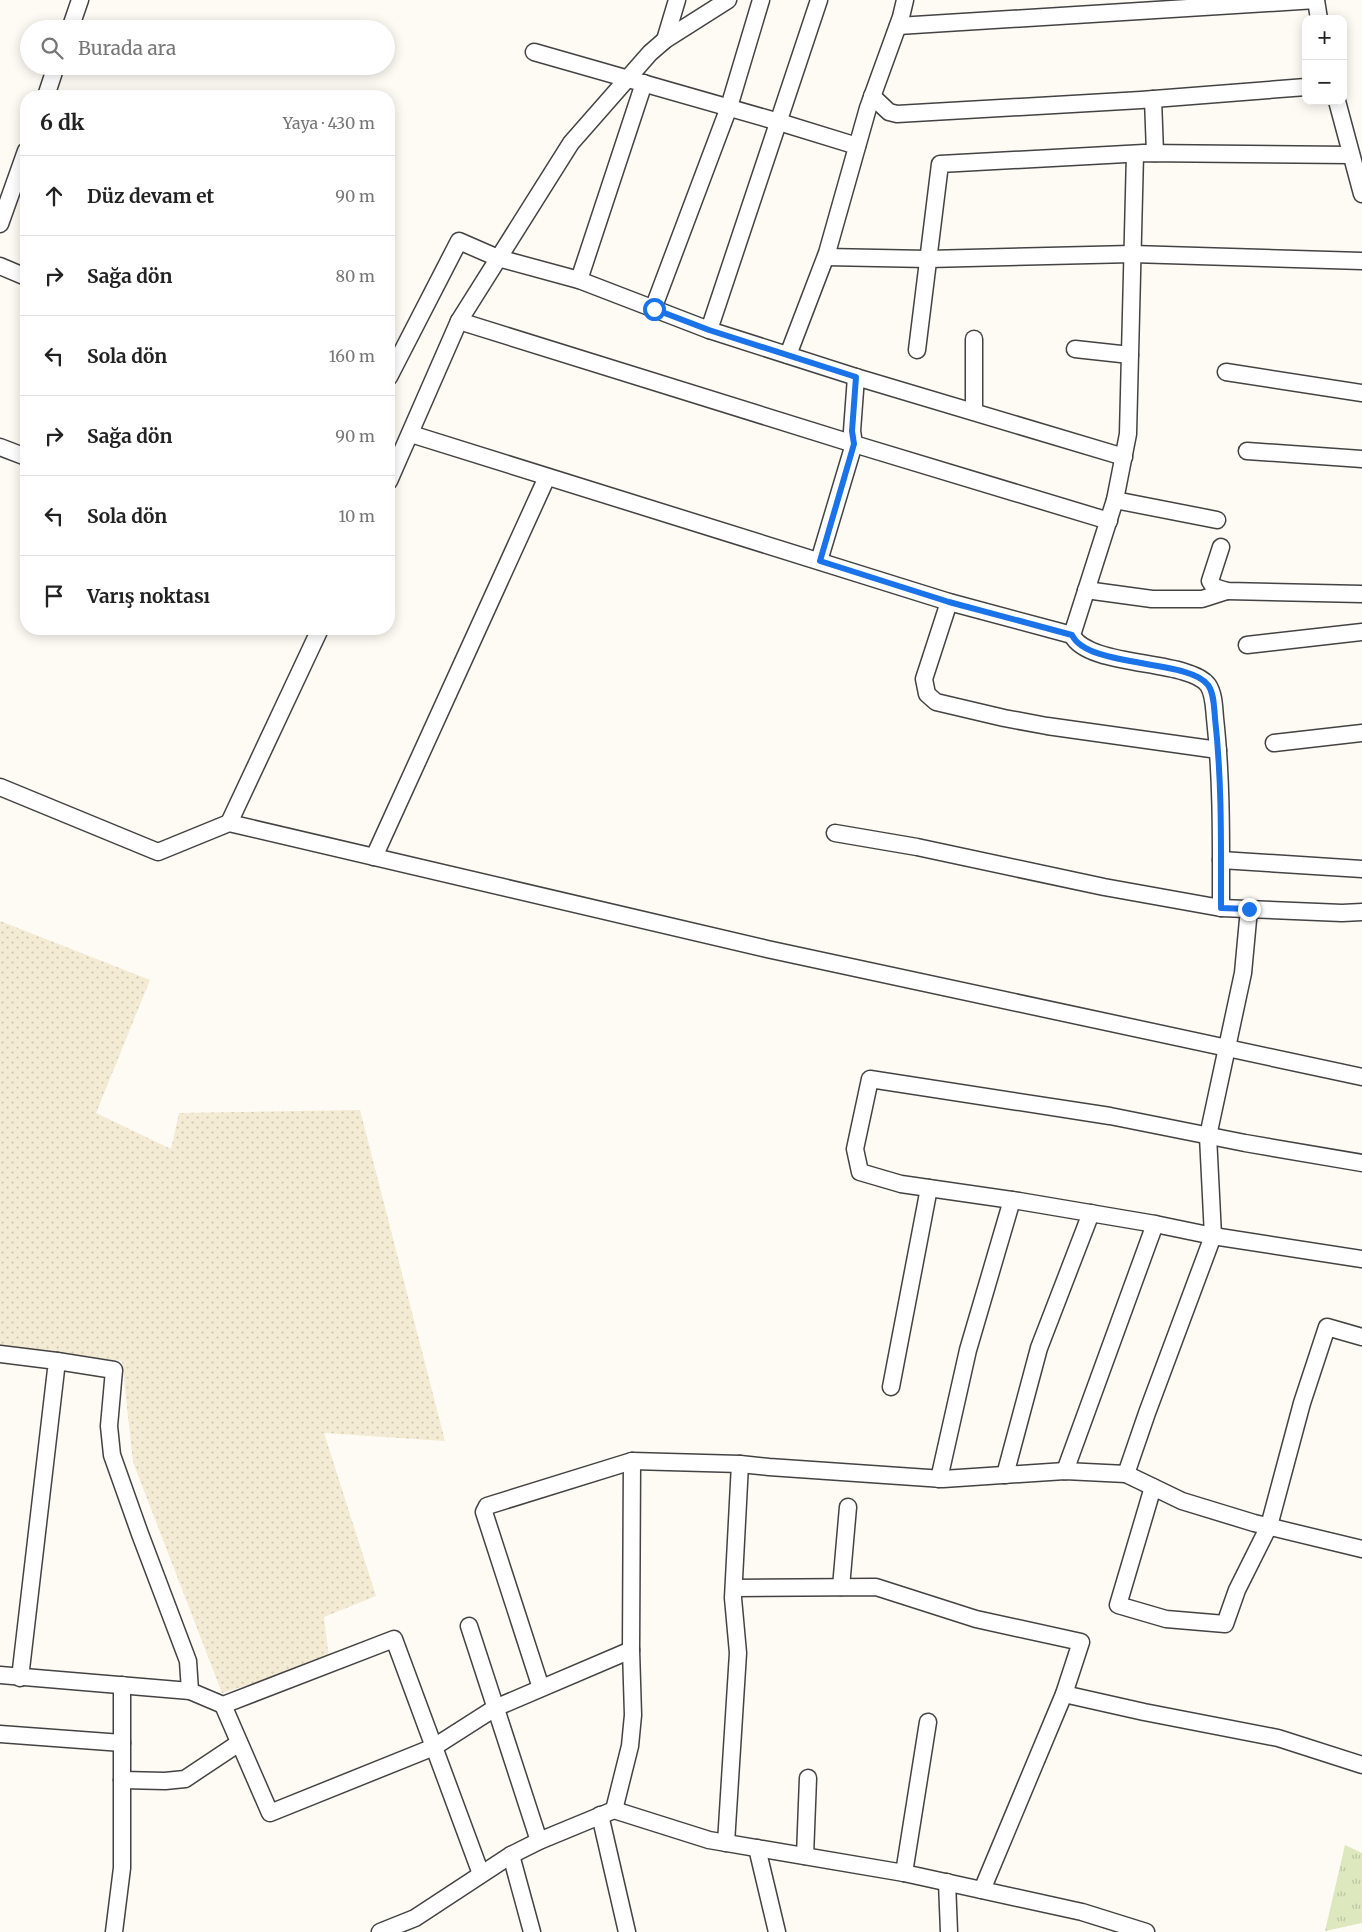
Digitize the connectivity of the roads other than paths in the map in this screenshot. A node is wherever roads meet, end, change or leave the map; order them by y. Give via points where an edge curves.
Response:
1 (80, 0) edge
2 (677, 0) edge
3 (728, 0) edge
4 (761, 0) edge
5 (819, 0) edge
6 (905, 0) edge
7 (1316, 0) edge
8 (1318, 15) edge
9 (73, 20) edge
10 (898, 26) junction
11 (665, 40) junction
12 (534, 52) dead end
13 (53, 75) edge
14 (626, 78) junction
15 (644, 83) junction
16 (1302, 87) edge
17 (48, 90) edge
18 (872, 96) junction
19 (1153, 99) junction
20 (1337, 105) edge
21 (729, 108) junction
22 (779, 122) junction
23 (857, 146) junction
24 (1155, 153) junction
25 (1135, 154) junction
26 (1351, 155) junction
27 (20, 168) edge
28 (1362, 194) edge
29 (0, 224) edge
30 (1132, 254) junction
31 (826, 257) junction
32 (498, 258) junction
33 (928, 259) junction
34 (1362, 261) edge
35 (0, 266) edge
36 (20, 274) edge
37 (578, 280) junction
38 (654, 309) junction
39 (459, 321) junction
40 (709, 330) junction
41 (974, 339) dead end
42 (1075, 349) dead end
43 (916, 350) dead end
44 (788, 355) junction
45 (1130, 356) junction
46 (395, 365) edge
47 (1226, 372) dead end
48 (856, 377) junction
49 (1362, 393) edge
50 (974, 411) junction
51 (411, 434) junction
52 (854, 444) junction
53 (0, 447) edge
54 (1247, 451) dead end
55 (20, 455) edge
56 (1124, 457) junction
57 (1362, 459) edge
58 (395, 468) edge
59 (547, 477) junction
60 (1115, 500) junction
61 (1217, 520) dead end
62 (1109, 522) junction
63 (1221, 547) dead end
64 (820, 561) junction
65 (1086, 590) junction
66 (1227, 591) junction
67 (1362, 594) edge
68 (949, 602) junction
69 (1362, 632) edge
70 (317, 635) edge
71 (1072, 635) junction
72 (1247, 645) dead end
73 (1362, 733) edge
74 (1274, 743) dead end
75 (1218, 750) junction
76 (0, 787) edge
77 (229, 823) junction
78 (835, 833) dead end
79 (374, 857) junction
80 (1221, 860) junction
81 (1362, 869) edge
82 (1221, 908) junction
83 (1249, 909) junction
84 (1362, 912) edge
85 (1228, 1047) junction
86 (1362, 1077) edge
87 (1208, 1136) junction
88 (1362, 1163) edge
89 (929, 1188) junction
90 (1012, 1200) junction
91 (1091, 1213) junction
92 (1155, 1224) junction
93 (1213, 1236) junction
94 (1362, 1259) edge
95 (1362, 1338) edge
96 (0, 1354) edge
97 (57, 1361) junction
98 (891, 1387) dead end
99 (632, 1461) junction
100 (740, 1464) junction
101 (1065, 1471) junction
102 (1126, 1474) junction
103 (1005, 1475) junction
104 (939, 1479) junction
105 (1153, 1487) junction
106 (848, 1507) dead end
107 (1269, 1526) junction
108 (1362, 1549) edge
109 (841, 1587) junction
110 (734, 1588) junction
111 (469, 1626) dead end
112 (631, 1650) junction
113 (0, 1675) edge
114 (20, 1678) junction
115 (122, 1685) junction
116 (541, 1688) junction
117 (190, 1691) junction
118 (1064, 1694) junction
119 (223, 1705) junction
120 (495, 1708) junction
121 (928, 1722) dead end
122 (0, 1734) edge
123 (122, 1743) junction
124 (239, 1743) junction
125 (434, 1747) junction
126 (1362, 1765) edge
127 (808, 1778) dead end
128 (122, 1780) junction
129 (607, 1812) junction
130 (539, 1841) junction
131 (726, 1843) junction
132 (757, 1848) junction
133 (511, 1855) junction
134 (805, 1856) junction
135 (904, 1873) junction
136 (481, 1874) junction
137 (948, 1882) junction
138 (982, 1890) junction
139 (114, 1932) edge
140 (380, 1932) edge
141 (532, 1932) edge
142 (627, 1932) edge
143 (777, 1932) edge
144 (948, 1932) edge
145 (1146, 1932) edge

1 - 9 street
2 - 11 street
3 - 11 street
4 - 21 street
5 - 22 street
6 - 10 street
7 - 8 street
7 - 10 street
10 - 18 street
11 - 14 street
12 - 14 street
13 - 17 street
14 - 15 street
14 - 32 street via 571,143
15 - 21 street
15 - 37 street
16 - 19 street
18 - 19 street via 889,112 897,114
18 - 23 street
19 - 24 street
20 - 26 street
21 - 22 street
21 - 38 street
22 - 23 street
22 - 40 street
23 - 31 street
24 - 25 street
24 - 26 street
25 - 30 street
25 - 33 street via 940,164
26 - 28 street
27 - 29 street
30 - 33 street
30 - 34 street
30 - 45 street
31 - 33 street
31 - 44 street
32 - 37 street
32 - 39 street
32 - 46 street via 459,241
33 - 43 street
35 - 36 street
37 - 38 street
38 - 40 street
39 - 51 street
39 - 52 street
40 - 44 street
41 - 50 street
42 - 45 street
44 - 48 street
45 - 56 street via 1128,434
47 - 49 street
48 - 50 street
48 - 52 street
50 - 56 street
51 - 58 street
51 - 59 street
52 - 62 street
52 - 64 street
53 - 55 street
54 - 57 street
56 - 60 street
59 - 64 street
59 - 79 street
60 - 61 street
60 - 62 street
62 - 65 street
63 - 66 street via 1210,581 1214,587
64 - 68 street
65 - 66 street via 1152,599 1202,599
65 - 71 street
66 - 67 street
68 - 71 street
68 - 75 street via 924,679 927,694 936,702 1046,726
69 - 72 street
70 - 77 street
71 - 75 street via 1079,645 1102,654 1193,674 1206,682 1212,690
73 - 74 street
75 - 80 street
76 - 77 street via 158,852
77 - 79 street
78 - 82 street
79 - 85 street via 777,951
80 - 81 street
80 - 82 street
82 - 83 street
83 - 84 street
83 - 85 street via 1243,973
85 - 86 street
85 - 87 street
87 - 88 street
87 - 89 street via 1110,1116 870,1078 855,1149 860,1172
87 - 93 street
89 - 90 street
89 - 98 street
90 - 91 street
90 - 104 street via 968,1350
91 - 92 street
91 - 103 street via 1039,1348
92 - 93 street
92 - 101 street
93 - 94 street
93 - 102 street
95 - 107 street via 1327,1327 1302,1403
96 - 97 street
97 - 114 street
97 - 117 street via 114,1370 109,1426 112,1455 188,1661
99 - 100 street
99 - 112 street
99 - 116 street via 488,1506 484,1512
100 - 104 street
100 - 110 street
101 - 102 street
101 - 103 street
102 - 105 street
103 - 104 street
105 - 107 street via 1182,1501
105 - 107 street via 1118,1605 1166,1619 1225,1624 1237,1590
106 - 109 street
107 - 108 street
109 - 110 street
109 - 118 street via 876,1587 976,1619 1081,1642
110 - 131 street via 738,1653
111 - 120 street
112 - 116 street
112 - 129 street via 633,1715 630,1746
113 - 114 street
114 - 115 street
115 - 117 street
115 - 123 street
116 - 120 street
117 - 119 street
118 - 126 street via 1278,1738
118 - 138 street
119 - 124 street
119 - 125 street via 394,1639
120 - 125 street
120 - 130 street
121 - 135 street
122 - 123 street
123 - 128 street
124 - 125 street via 270,1813
124 - 128 street via 185,1779
125 - 136 street
127 - 134 street
128 - 139 street via 122,1868
129 - 130 street
129 - 131 street
129 - 142 street
130 - 133 street
131 - 132 street
132 - 134 street
132 - 143 street
133 - 136 street
133 - 141 street
134 - 135 street
135 - 137 street
136 - 140 street via 415,1918
137 - 138 street
137 - 144 street
138 - 145 street via 1082,1912

